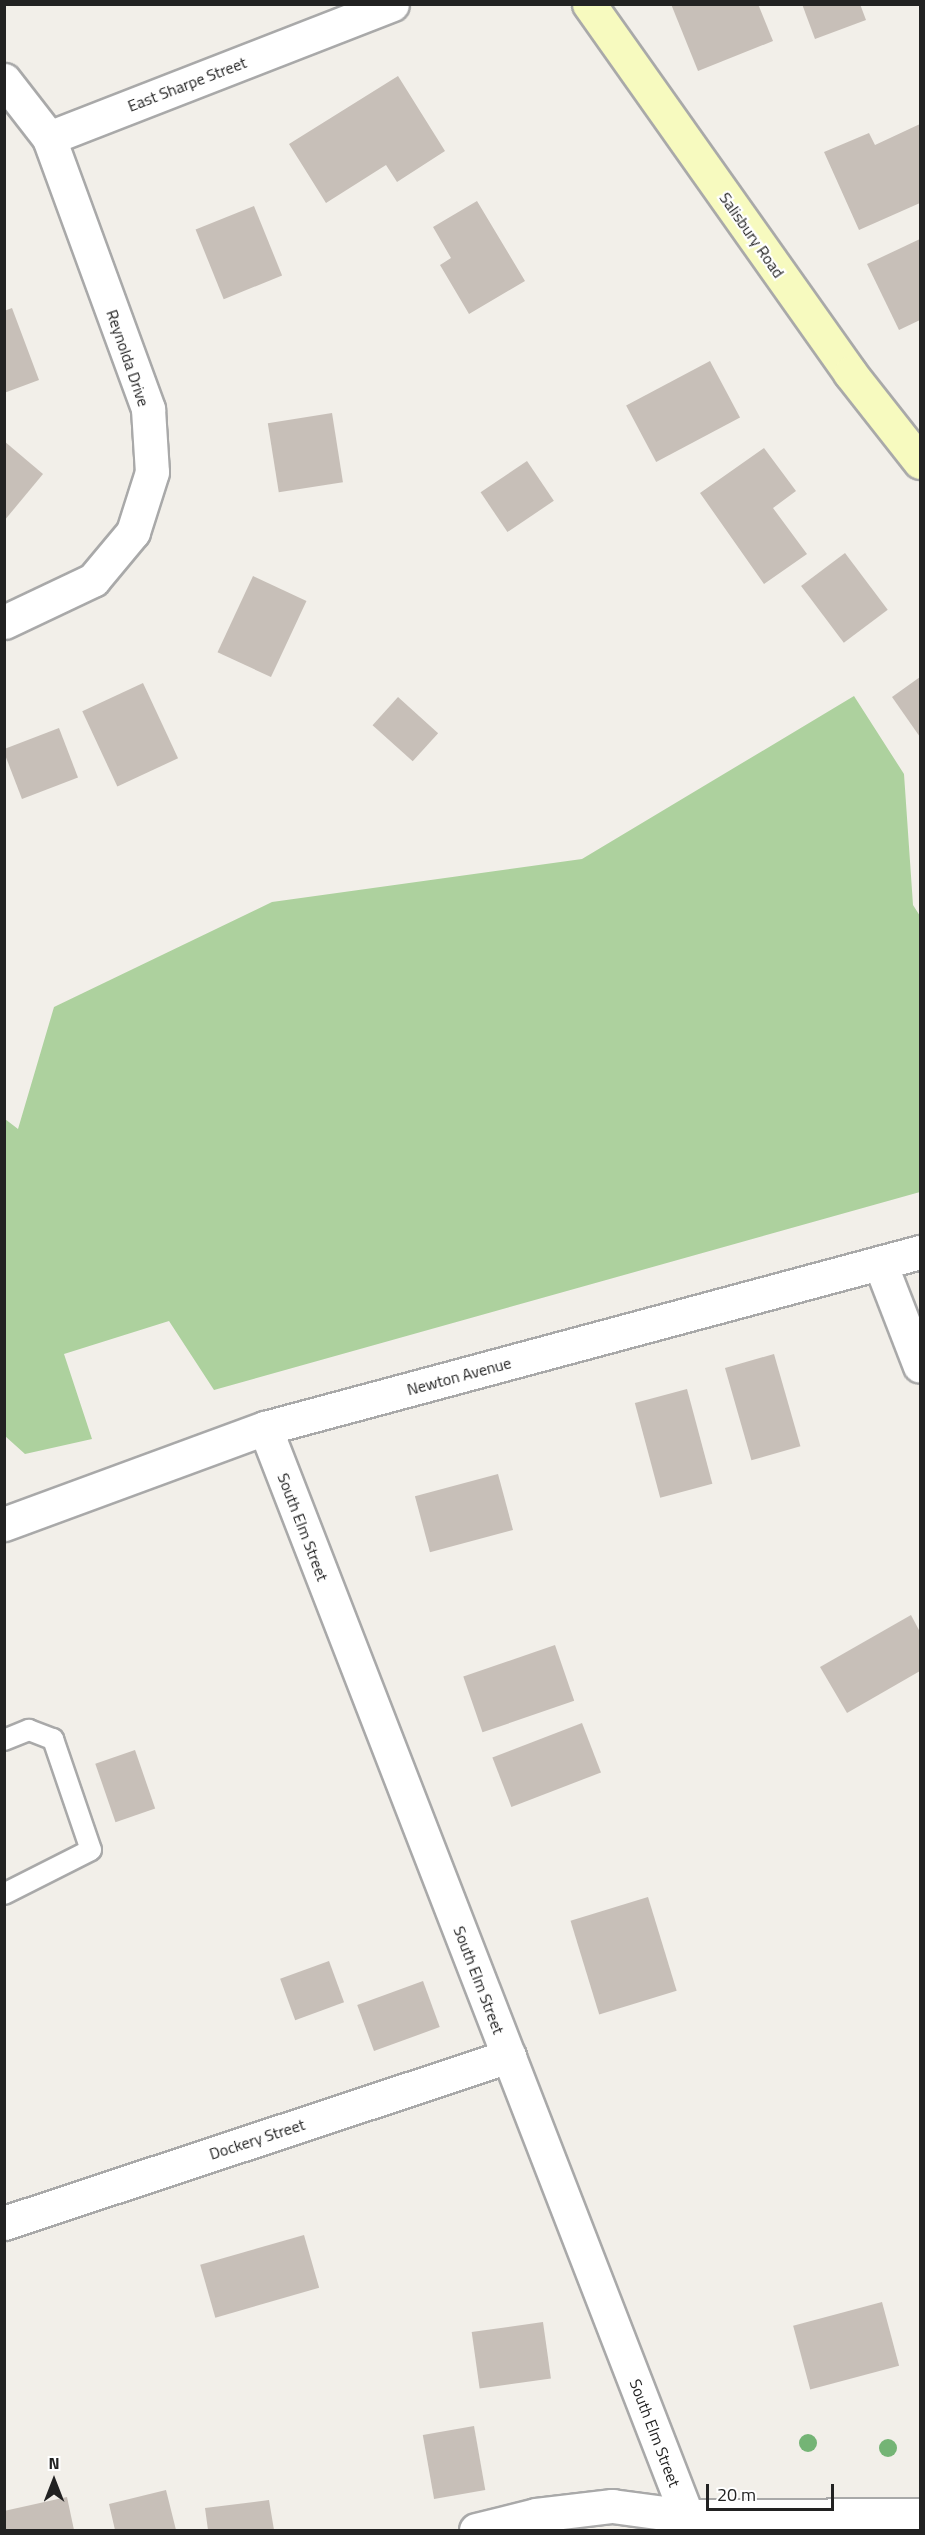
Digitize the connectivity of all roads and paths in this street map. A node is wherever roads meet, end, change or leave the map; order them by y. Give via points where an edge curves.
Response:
1 (392, 4) edge
2 (589, 4) edge
3 (4, 80) edge
4 (49, 138) junction
5 (921, 462) edge
6 (4, 622) edge
7 (921, 1252) edge
8 (880, 1263) junction
9 (921, 1366) edge
10 (265, 1428) junction
11 (4, 1524) edge
12 (4, 1740) edge
13 (4, 1894) edge
14 (508, 2056) junction
15 (4, 2223) edge
16 (921, 2514) edge
17 (682, 2523) edge
18 (476, 2530) edge

1 - 4 street, East Sharpe Street
2 - 5 street, Salisbury Road via 850,373
3 - 4 street
4 - 6 street, Reynolda Drive via 148,410 152,472 133,532 93,580
7 - 8 street, Newton Avenue
8 - 9 street
8 - 10 street, Newton Avenue
10 - 11 street, Newton Avenue
10 - 14 street, South Elm Street
12 - 13 lane via 30,1730 52,1739 91,1850
14 - 15 street, Dockery Street
14 - 17 street, South Elm Street
16 - 17 street
17 - 18 street via 612,2506 536,2515

